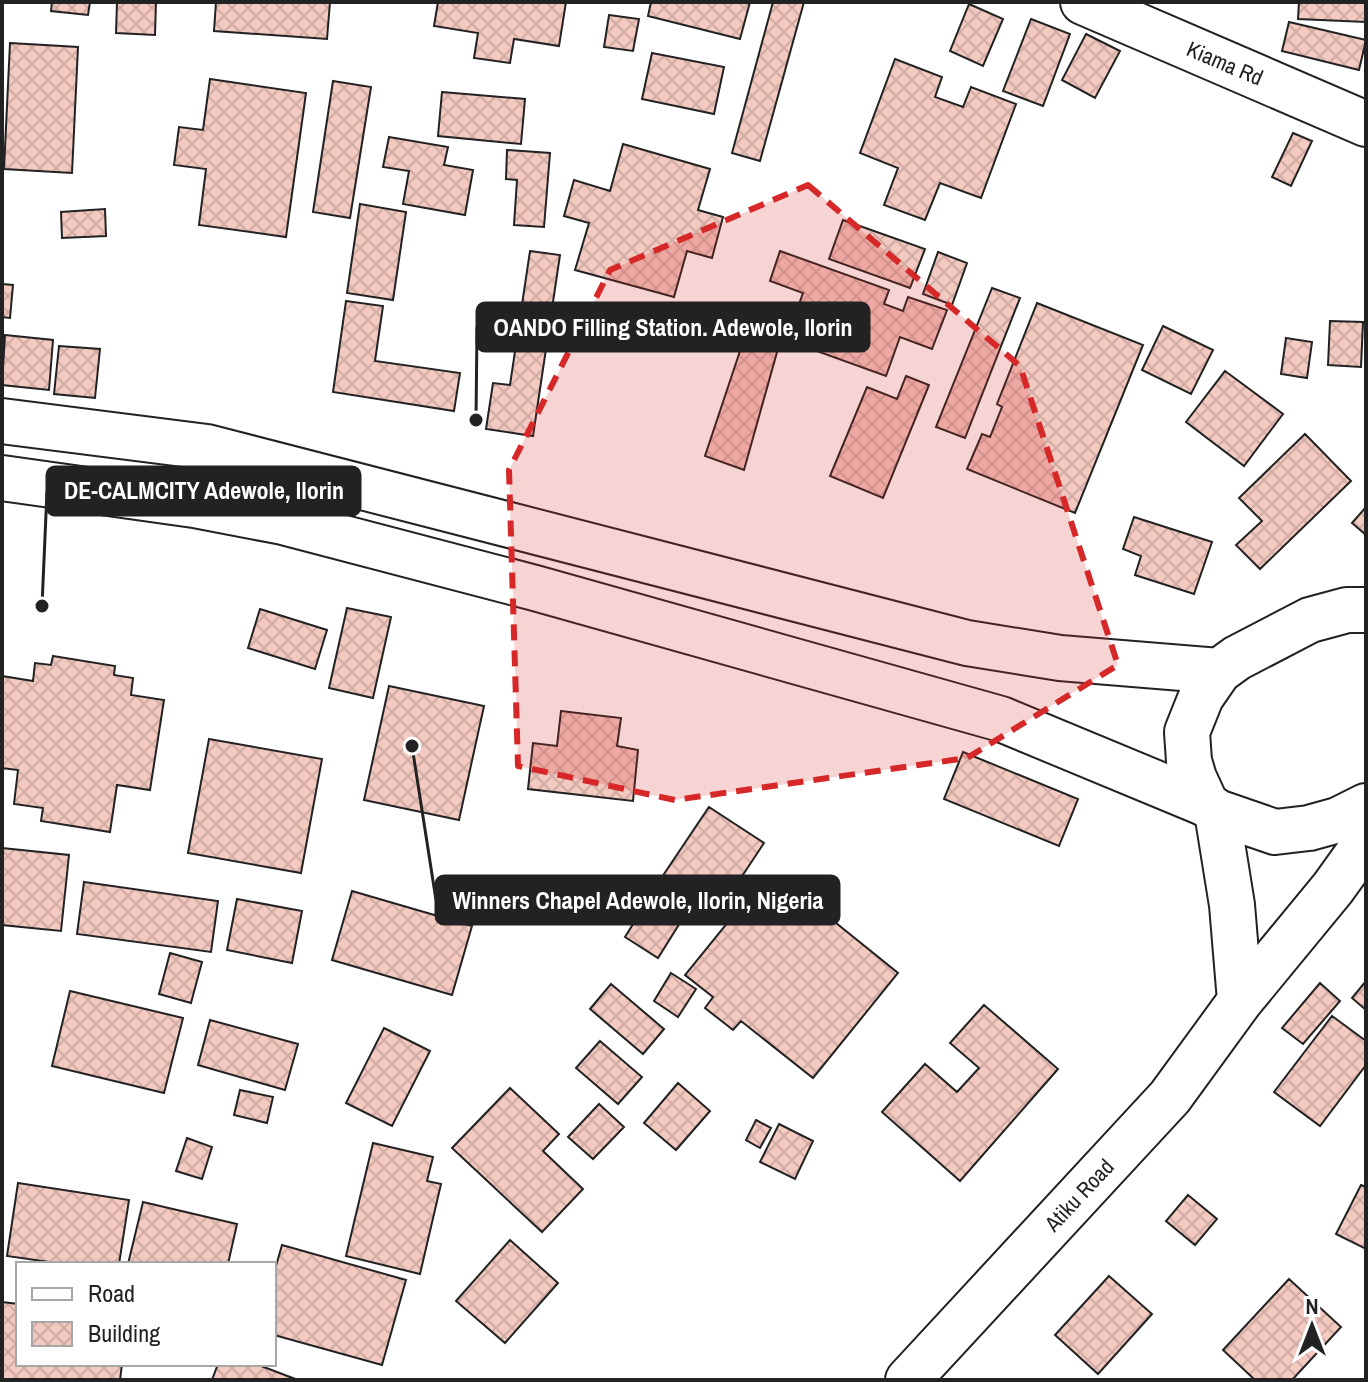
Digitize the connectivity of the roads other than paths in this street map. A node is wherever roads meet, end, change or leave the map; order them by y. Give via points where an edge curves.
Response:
1 (1083, 2) edge
2 (1366, 124) edge
3 (2, 421) edge
4 (2, 478) edge
5 (1360, 607) edge
6 (1219, 671) junction
7 (1366, 806) edge
8 (1211, 808) junction
9 (1366, 842) edge
10 (1240, 1001) junction
11 (908, 1380) edge

1 - 2 street, Kiama Rd
3 - 6 street via 207,447 967,643 1060,658
4 - 8 street via 283,522 535,588 1001,719
5 - 6 street via 1310,620
6 - 8 street via 1187,732 1189,761
7 - 8 street via 1338,820 1275,832
8 - 10 street via 1232,905
9 - 10 street, Atiku Road
10 - 11 street, Atiku Road via 1170,1097

